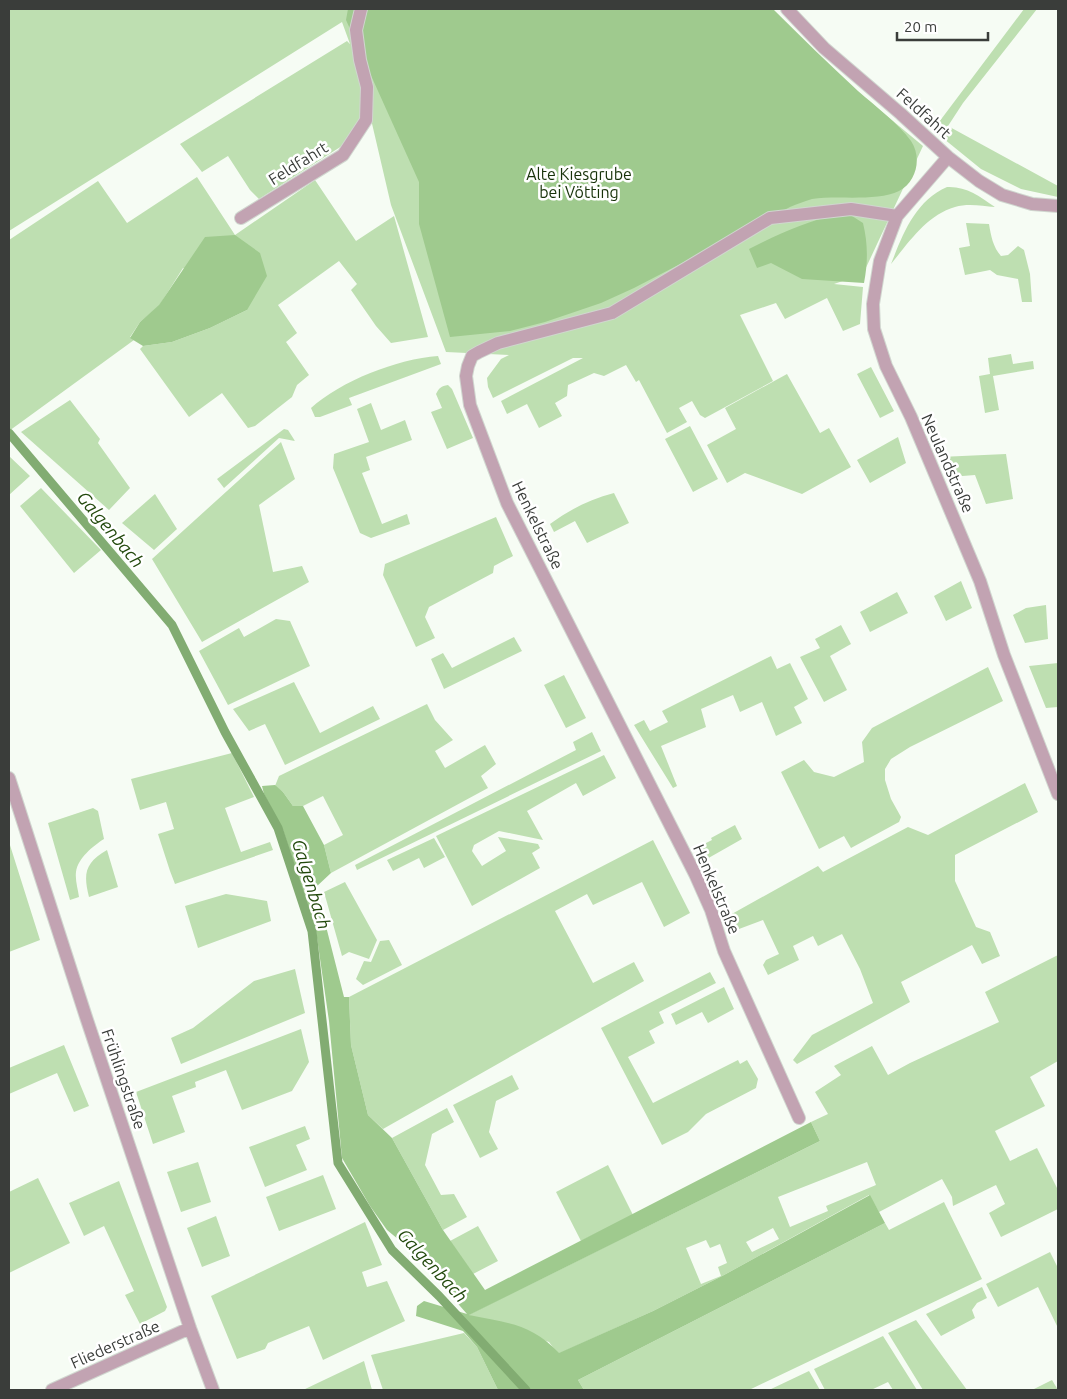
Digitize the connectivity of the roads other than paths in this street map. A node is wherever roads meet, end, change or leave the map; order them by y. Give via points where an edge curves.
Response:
1 (361, 9) edge
2 (787, 9) edge
3 (948, 157) junction
4 (1058, 206) edge
5 (897, 216) junction
6 (242, 218) dead end
7 (9, 778) edge
8 (1058, 794) edge
9 (798, 1118) dead end
10 (190, 1328) junction
11 (52, 1390) edge
12 (214, 1390) edge

1 - 6 street, Feldfahrt via 356,30 366,87 366,120 343,155
2 - 3 street, Feldfahrt via 824,48
3 - 4 street, Feldfahrt via 1002,195 1032,204
3 - 5 street, Neulandstraße
5 - 8 street, Neulandstraße via 880,261 873,304 874,329 886,366 978,576 1004,655
5 - 9 street, Henkelstraße via 851,209 770,218 612,313 479,352 472,356 466,376 470,404 507,503 682,848
7 - 10 street, Frühlingstraße
10 - 11 street, Fliederstraße
10 - 12 street, Frühlingstraße

